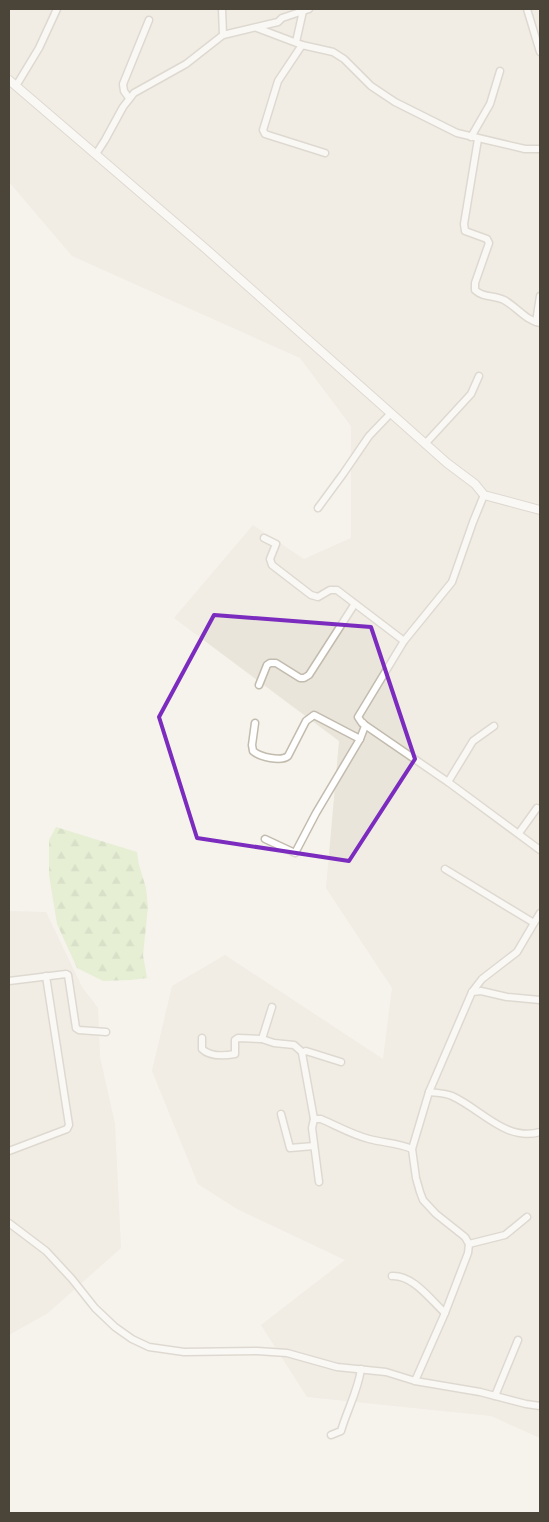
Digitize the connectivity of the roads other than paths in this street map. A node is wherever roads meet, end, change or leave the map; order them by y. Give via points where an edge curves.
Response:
1 (57, 9) edge
2 (222, 9) edge
3 (527, 9) edge
4 (306, 10) edge
5 (149, 20) dead end
6 (257, 28) junction
7 (223, 35) junction
8 (299, 43) junction
9 (540, 52) edge
10 (500, 70) dead end
11 (9, 80) edge
12 (16, 86) junction
13 (129, 98) junction
14 (475, 138) junction
15 (540, 149) edge
16 (325, 153) dead end
17 (96, 154) junction
18 (540, 296) edge
19 (538, 323) edge
20 (479, 376) dead end
21 (391, 412) junction
22 (425, 444) junction
23 (484, 494) junction
24 (318, 508) dead end
25 (540, 510) edge
26 (264, 538) dead end
27 (354, 605) junction
28 (404, 641) junction
29 (259, 685) dead end
30 (255, 723) dead end
31 (364, 724) junction
32 (494, 726) dead end
33 (360, 739) junction
34 (448, 782) junction
35 (537, 808) dead end
36 (519, 834) junction
37 (265, 839) dead end
38 (540, 850) edge
39 (445, 869) dead end
40 (540, 913) edge
41 (534, 923) junction
42 (46, 976) junction
43 (9, 981) edge
44 (472, 992) junction
45 (540, 1000) edge
46 (272, 1007) dead end
47 (106, 1032) dead end
48 (202, 1038) dead end
49 (262, 1039) junction
50 (302, 1052) junction
51 (341, 1062) dead end
52 (429, 1092) junction
53 (281, 1114) dead end
54 (314, 1119) junction
55 (540, 1132) edge
56 (314, 1146) junction
57 (412, 1149) junction
58 (9, 1151) edge
59 (319, 1182) dead end
60 (527, 1216) dead end
61 (9, 1223) edge
62 (469, 1244) junction
63 (392, 1276) dead end
64 (445, 1313) junction
65 (518, 1340) dead end
66 (361, 1369) junction
67 (415, 1381) junction
68 (496, 1396) junction
69 (540, 1406) edge
70 (331, 1435) dead end

1 - 12 street
2 - 7 street
3 - 9 street
4 - 6 street
4 - 8 street
5 - 13 street via 123,84
6 - 7 street
6 - 8 street
7 - 13 street via 186,64
8 - 14 street via 333,52 371,86 395,102 446,128
8 - 16 street via 278,80 263,130 268,136
10 - 14 street
11 - 12 street
12 - 17 street
13 - 17 street
14 - 15 street
14 - 19 street via 464,228 489,243 475,290 504,300
17 - 21 street
18 - 19 street
20 - 22 street via 471,394
21 - 22 street
21 - 24 street via 369,436
22 - 23 street
23 - 25 street
23 - 28 street via 454,578
26 - 27 street via 276,544 271,564 311,595 318,597 334,589
27 - 28 street
27 - 29 street via 309,675 300,678 276,663 270,663
28 - 31 street via 359,715 358,720
30 - 33 street via 253,750 280,759 288,756 306,721 314,715
31 - 33 street
31 - 34 street
32 - 34 street via 473,741
33 - 37 street via 295,853
34 - 36 street
35 - 36 street
36 - 38 street
39 - 41 street
40 - 41 street
41 - 44 street via 517,952
42 - 43 street
42 - 47 street via 68,975 76,1028
42 - 58 street via 69,1125 67,1129
44 - 45 street
44 - 52 street
46 - 49 street
48 - 49 street via 203,1051 225,1055 235,1053 237,1038
49 - 50 street via 294,1045
50 - 51 street
50 - 54 street
52 - 55 street via 449,1095 508,1131
52 - 57 street
53 - 56 street via 290,1148
54 - 56 street
54 - 57 street via 364,1138
56 - 59 street
57 - 62 street via 416,1178 424,1200
60 - 62 street via 505,1235
61 - 66 street via 46,1251 115,1327 149,1347 184,1352 287,1353 337,1367
62 - 64 street
63 - 64 street via 413,1282
64 - 67 street
65 - 68 street
66 - 67 street
66 - 70 street via 358,1387 341,1431
67 - 68 street
68 - 69 street

